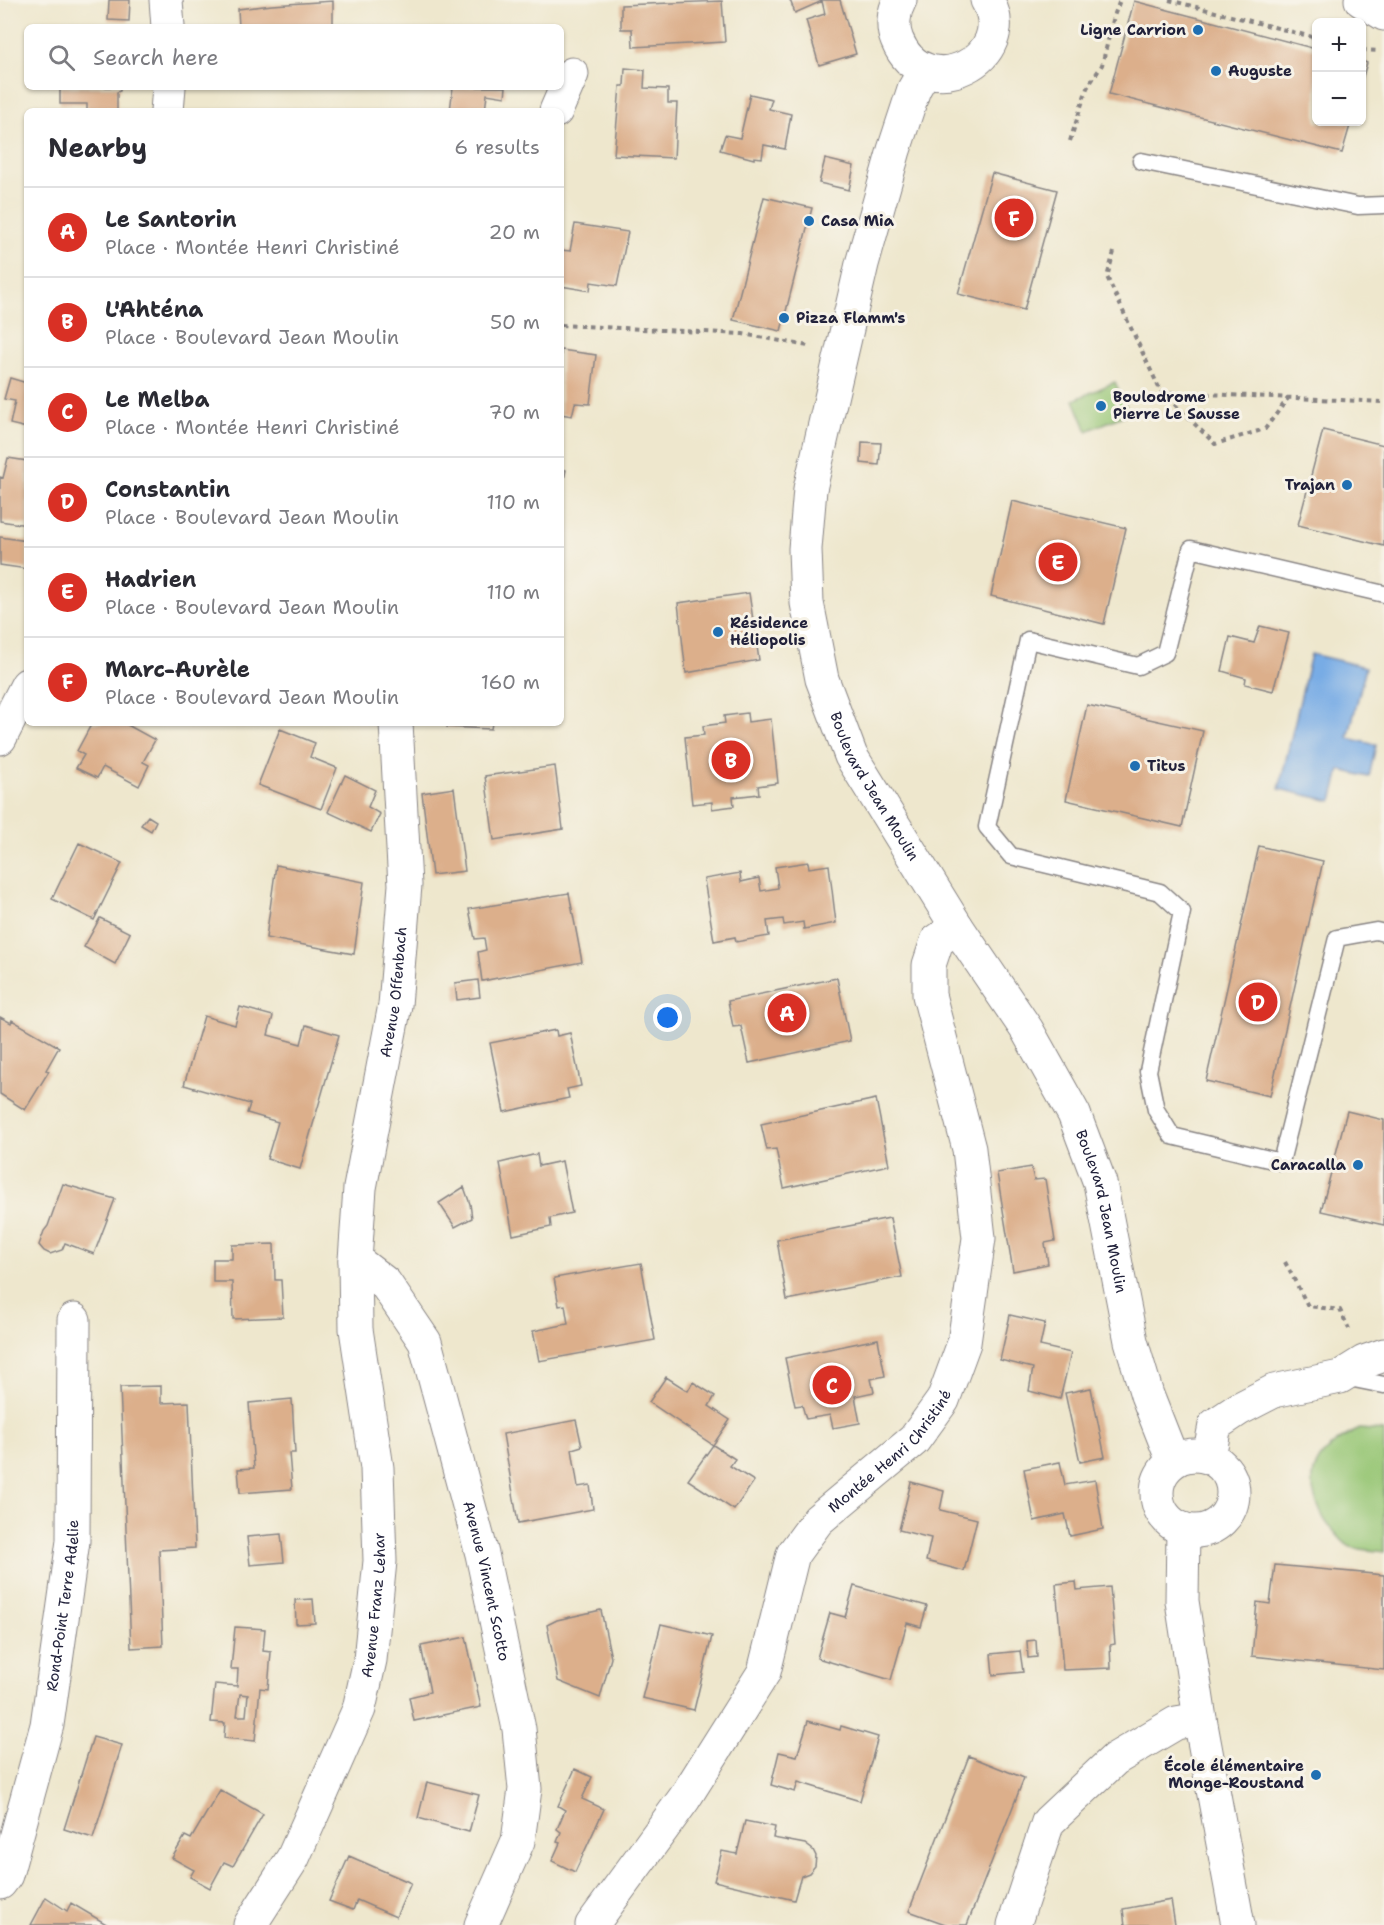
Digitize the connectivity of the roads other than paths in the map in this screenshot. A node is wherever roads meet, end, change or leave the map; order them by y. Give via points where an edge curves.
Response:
1 (166, 0) edge
2 (900, 0) edge
3 (1361, 0) edge
4 (992, 2) edge
5 (1384, 14) edge
6 (168, 24) edge
7 (925, 70) junction
8 (572, 74) dead end
9 (169, 90) edge
10 (167, 108) edge
11 (557, 108) edge
12 (1141, 161) dead end
13 (1384, 205) edge
14 (1384, 594) edge
15 (24, 691) edge
16 (396, 726) edge
17 (0, 738) edge
18 (957, 927) junction
19 (1384, 933) edge
20 (355, 1260) junction
21 (74, 1320) dead end
22 (1368, 1370) edge
23 (1209, 1457) junction
24 (1173, 1461) junction
25 (1183, 1529) junction
26 (1200, 1719) junction
27 (0, 1883) edge
28 (250, 1925) edge
29 (481, 1925) edge
30 (592, 1925) edge
31 (1014, 1925) edge
32 (1238, 1925) edge

1 - 6 street
2 - 7 street via 894,18 895,34 911,62
3 - 5 street
4 - 7 street via 991,38 984,53 957,72
7 - 18 street, Boulevard Jean Moulin via 914,89 894,150 862,264 810,489 805,549 807,603 822,679 851,756
8 - 11 street
9 - 10 street
12 - 13 lane via 1358,206
14 - 19 lane via 1191,549 1165,653 1137,666 1028,640 987,827 1011,856 1160,892 1182,912 1148,1071 1156,1110 1172,1136 1281,1162 1337,938
15 - 17 street
16 - 20 street, Avenue Offenbach via 405,885 395,1005 360,1188
18 - 24 street, Boulevard Jean Moulin via 1027,1029 1074,1114 1100,1184 1131,1341
18 - 30 street, Montée Henri Christiné via 937,941 929,965 929,994 969,1149 979,1238 964,1343 943,1400 914,1440 818,1520 793,1554 764,1672 684,1799
20 - 28 street, Avenue Franz Lehar via 356,1329 377,1468 380,1561 370,1660 359,1709 293,1858
20 - 29 street, Avenue Vincent Scotto via 385,1283 425,1342 482,1554 519,1729 525,1789 518,1841
21 - 27 street, Rond-Point Terre Adelie via 73,1541 47,1725 6,1875
22 - 23 street via 1274,1391 1239,1409 1215,1425
23 - 24 street via 1184,1456
23 - 25 street via 1227,1472 1233,1494 1230,1506 1225,1516 1206,1529
24 - 25 street via 1160,1478 1157,1499 1166,1518
25 - 26 street via 1182,1601
26 - 31 street via 1176,1723 1115,1759 1048,1822
26 - 32 street

